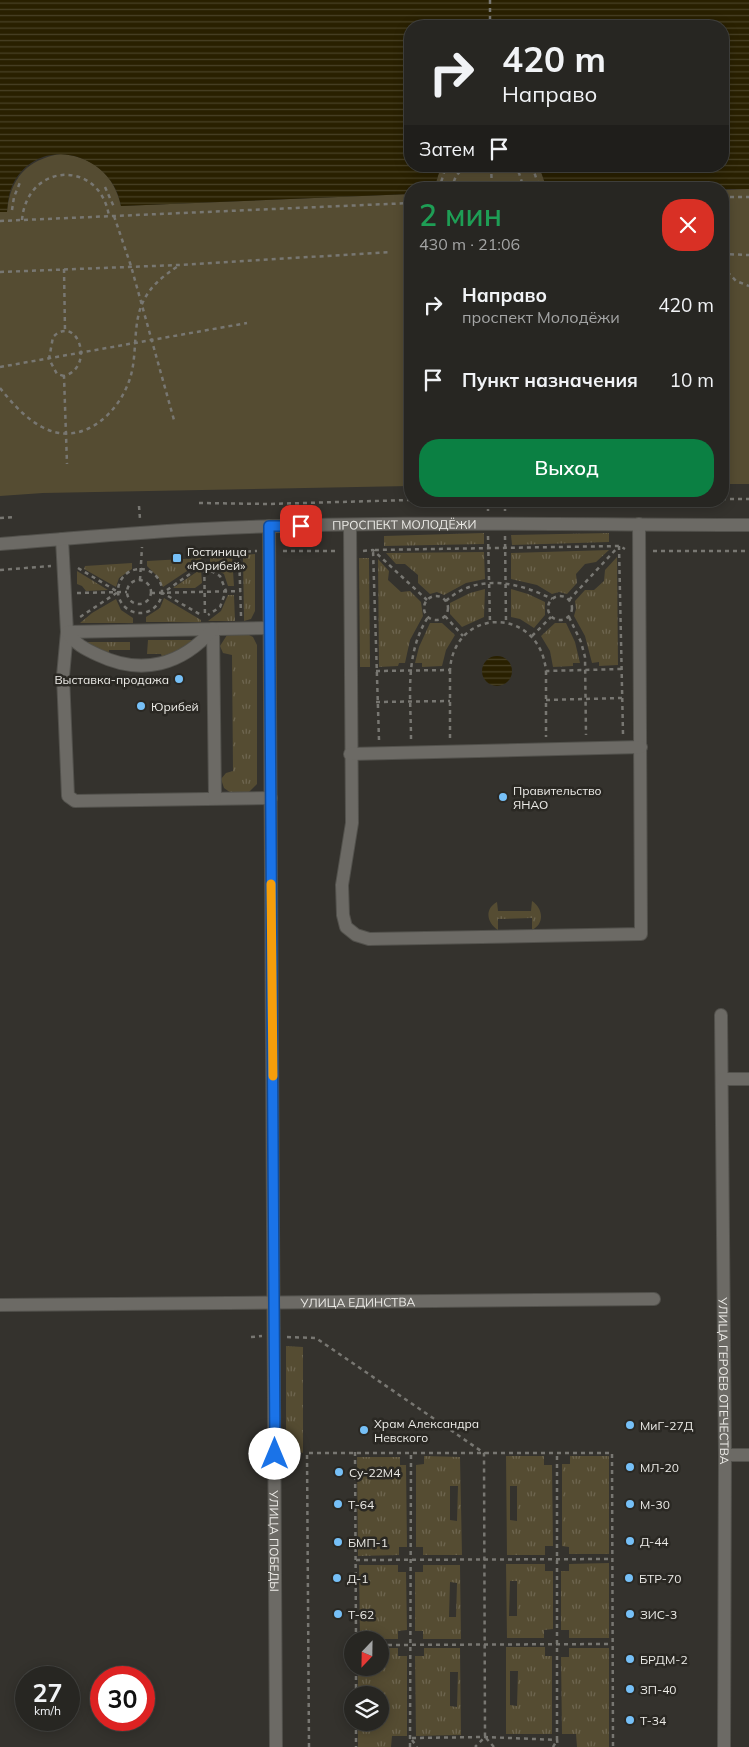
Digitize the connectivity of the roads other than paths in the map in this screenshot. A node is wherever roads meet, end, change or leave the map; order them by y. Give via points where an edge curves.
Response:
1 (640, 524) junction
2 (350, 525) junction
3 (749, 525) edge
4 (269, 526) junction
5 (62, 539) junction
6 (0, 544) edge
7 (209, 627) junction
8 (269, 628) junction
9 (67, 632) junction
10 (641, 747) junction
11 (350, 754) junction
12 (215, 798) junction
13 (271, 798) junction
14 (722, 1015) dead end
15 (749, 1079) edge
16 (722, 1080) junction
17 (654, 1299) dead end
18 (274, 1301) junction
19 (0, 1305) edge
20 (725, 1455) junction
21 (749, 1455) edge
22 (276, 1747) edge
23 (724, 1747) edge

1 - 2 street, ПРОСПЕКТ МОЛОДЁЖИ
1 - 3 street, ПРОСПЕКТ МОЛОДЁЖИ
1 - 10 street
2 - 4 street, ПРОСПЕКТ МОЛОДЁЖИ
2 - 11 street
4 - 5 street, ПРОСПЕКТ МОЛОДЁЖИ
4 - 8 street, УЛИЦА ПОБЕДЫ
5 - 6 street, ПРОСПЕКТ МОЛОДЁЖИ
5 - 9 street
7 - 8 street
7 - 9 street
7 - 9 street via 191,650 155,664 108,660 81,647
7 - 12 street
8 - 13 street, УЛИЦА ПОБЕДЫ
9 - 12 street via 63,676 68,796 74,801
10 - 11 street
10 - 11 street via 641,934 369,939 356,935 346,927 342,886 352,823
12 - 13 street
13 - 18 street, УЛИЦА ПОБЕДЫ
14 - 16 street, УЛИЦА ГЕРОЕВ ОТЕЧЕСТВА
15 - 16 street
16 - 20 street, УЛИЦА ГЕРОЕВ ОТЕЧЕСТВА
17 - 18 street, УЛИЦА ЕДИНСТВА
18 - 19 street, УЛИЦА ЕДИНСТВА
18 - 22 street, УЛИЦА ПОБЕДЫ
20 - 21 street
20 - 23 street, УЛИЦА ГЕРОЕВ ОТЕЧЕСТВА

